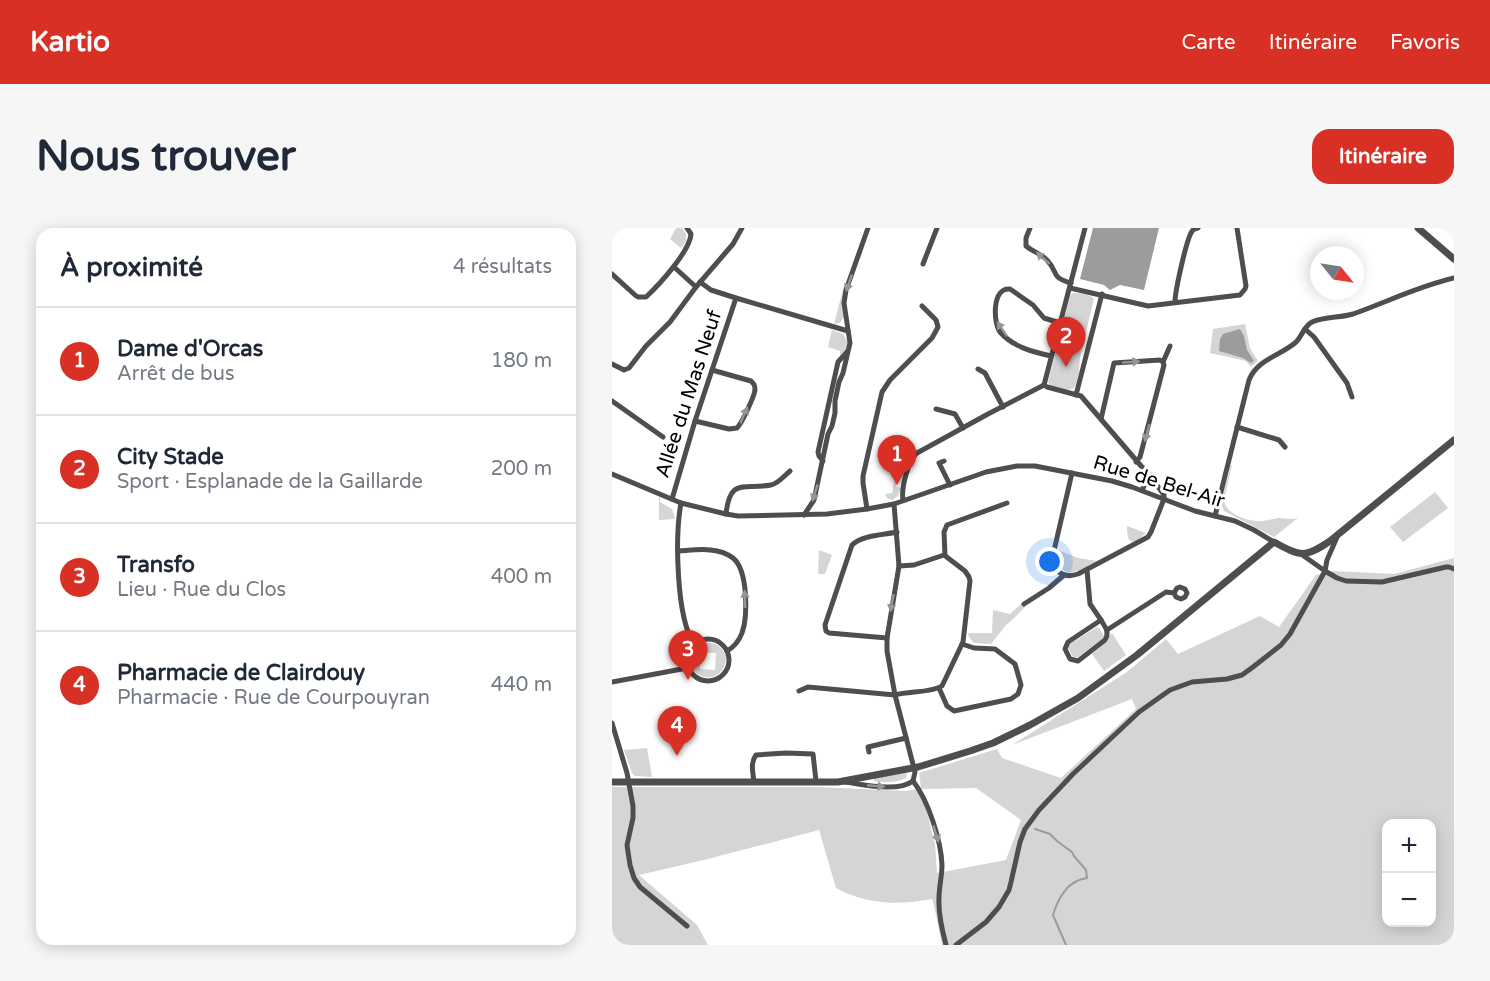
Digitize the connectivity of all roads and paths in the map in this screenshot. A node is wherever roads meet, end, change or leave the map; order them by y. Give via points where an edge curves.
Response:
1 (687, 228) edge
2 (742, 228) edge
3 (868, 228) edge
4 (937, 228) edge
5 (1030, 228) edge
6 (1085, 228) edge
7 (1198, 228) edge
8 (1237, 228) edge
9 (1418, 228) edge
10 (1454, 259) edge
11 (923, 264) dead end
12 (674, 267) junction
13 (612, 274) edge
14 (1454, 278) edge
15 (698, 284) junction
16 (1071, 286) junction
17 (1102, 294) junction
18 (736, 298) junction
19 (1175, 302) junction
20 (922, 306) dead end
21 (1060, 323) junction
22 (1305, 329) junction
23 (848, 331) junction
24 (1170, 346) dead end
25 (1051, 356) junction
26 (1163, 362) junction
27 (612, 364) edge
28 (978, 369) dead end
29 (712, 370) junction
30 (1044, 385) junction
31 (1076, 395) junction
32 (1352, 397) dead end
33 (612, 401) edge
34 (1003, 406) junction
35 (936, 409) dead end
36 (1101, 419) junction
37 (694, 421) junction
38 (1237, 427) junction
39 (963, 428) junction
40 (663, 437) dead end
41 (1454, 440) edge
42 (1285, 447) dead end
43 (944, 460) dead end
44 (1136, 462) junction
45 (790, 471) dead end
46 (1072, 473) junction
47 (612, 474) edge
48 (1149, 474) junction
49 (950, 485) junction
50 (1142, 490) junction
51 (672, 499) junction
52 (1164, 499) junction
53 (903, 500) junction
54 (681, 503) junction
55 (1007, 503) dead end
56 (894, 504) junction
57 (867, 509) junction
58 (726, 514) junction
59 (804, 515) junction
60 (1215, 516) junction
61 (897, 532) junction
62 (1338, 535) junction
63 (1274, 542) junction
64 (678, 551) junction
65 (1302, 554) junction
66 (945, 555) junction
67 (899, 566) junction
68 (1454, 569) edge
69 (1087, 570) junction
70 (1325, 571) junction
71 (1064, 575) junction
72 (1174, 593) dead end
73 (1024, 604) dead end
74 (1101, 620) junction
75 (1107, 630) junction
76 (887, 638) junction
77 (694, 644) junction
78 (962, 644) junction
79 (728, 651) junction
80 (688, 666) junction
81 (612, 682) edge
82 (939, 688) junction
83 (799, 691) dead end
84 (895, 695) junction
85 (612, 723) edge
86 (906, 738) junction
87 (868, 747) dead end
88 (914, 768) junction
89 (816, 781) junction
90 (913, 781) junction
91 (612, 782) edge
92 (628, 782) junction
93 (754, 782) junction
94 (838, 782) junction
95 (687, 926) dead end
96 (946, 945) edge
97 (956, 945) edge

1 - 12 street via 690,241
2 - 15 street
3 -> 23 street via 846,290
4 - 11 street
16 -> 5 street via 1059,280 1047,260 1026,246
6 - 16 street
7 - 19 street via 1191,233
8 - 19 street via 1245,289 1240,295
9 - 10 street
12 - 13 street via 646,297 635,295
12 - 15 street
14 - 22 street via 1350,315 1318,320
15 - 18 street
15 - 27 street via 629,368 624,370
16 - 17 street
16 - 21 street
17 - 19 street via 1148,306
17 - 31 street
18 - 23 street
18 - 29 street, Allée du Mas Neuf
20 - 57 street via 938,327 882,392 863,476
21 - 25 street
25 -> 21 street via 1028,350 1001,332 995,315 999,295 1010,289 1044,318
22 - 32 street via 1347,382
22 - 38 street via 1298,341 1251,374
23 -> 59 street via 850,343 832,426 814,500
24 - 26 street
25 - 30 street
36 -> 26 street via 1114,363
26 -> 44 street via 1146,437
28 - 34 street via 985,374
29 - 37 street, Allée du Mas Neuf
37 -> 29 street via 737,428 754,392 748,379
30 - 31 street
30 - 34 street
31 - 36 street
33 - 40 street
34 - 39 street
35 - 39 street via 956,414
36 - 44 street
37 - 51 street, Allée du Mas Neuf
38 - 42 street via 1279,440
38 - 60 street
39 - 53 street via 914,455
41 - 62 street
43 - 49 street via 939,463
44 - 48 street
45 - 58 street via 773,485 735,490
46 - 49 street, Rue de Bel-Air via 1017,466
46 - 50 street, Rue de Bel-Air
46 - 71 street via 1053,555 1054,566
47 - 51 street, Rue de Bel-Air
48 - 50 street
48 - 52 street
49 - 53 street, Rue de Bel-Air
50 - 52 street, Rue de Bel-Air
51 - 54 street, Rue de Bel-Air
52 - 60 street, Rue de Bel-Air
52 - 69 street via 1148,537
53 - 56 street, Rue de Bel-Air
54 - 58 street, Rue de Bel-Air
54 - 64 street
55 - 66 street via 947,525
56 - 57 street, Rue de Bel-Air
56 - 61 street
57 - 59 street, Rue de Bel-Air
58 - 59 street, Rue de Bel-Air
60 - 63 street, Rue de Bel-Air via 1235,521
61 - 67 street
61 - 76 street via 864,538 852,545 825,625 829,633
62 - 65 street
62 - 70 street
63 - 65 street
63 - 88 street via 1145,649 1053,714 1000,739
64 - 77 street via 680,595
79 -> 64 street via 741,635 745,618 742,569 734,558 722,552
65 - 70 street
66 - 67 street
66 - 78 street via 969,577
67 -> 76 street
68 - 70 street via 1446,567 1373,582 1342,580
69 - 71 street
69 - 74 street via 1090,604
70 - 97 street via 1281,645 1242,675 1192,682 1170,690 1139,711 1073,774 1025,829 1011,882 999,907
71 - 73 street
72 - 75 street via 1166,592
74 - 75 street
74 - 75 street via 1068,642 1065,649 1069,658 1077,661 1105,640
76 - 84 street
77 - 79 street via 714,639
77 - 80 street via 688,654
78 - 82 street
78 - 82 street via 995,649 1015,664 1019,692 1011,699 954,711 947,706
79 - 80 street via 728,666 718,679 701,679
80 - 81 street
82 - 84 street
83 - 84 street via 808,687
84 - 86 street
85 - 92 street
86 - 87 street
86 - 88 street
88 - 90 street
88 - 94 street
89 - 93 street
89 - 93 street via 813,754 786,753 756,755 752,760
89 - 94 street
94 -> 90 street via 891,787
90 -> 96 street via 939,841 939,898
91 - 92 street
92 - 93 street
92 - 95 street via 633,818 627,845 634,878

